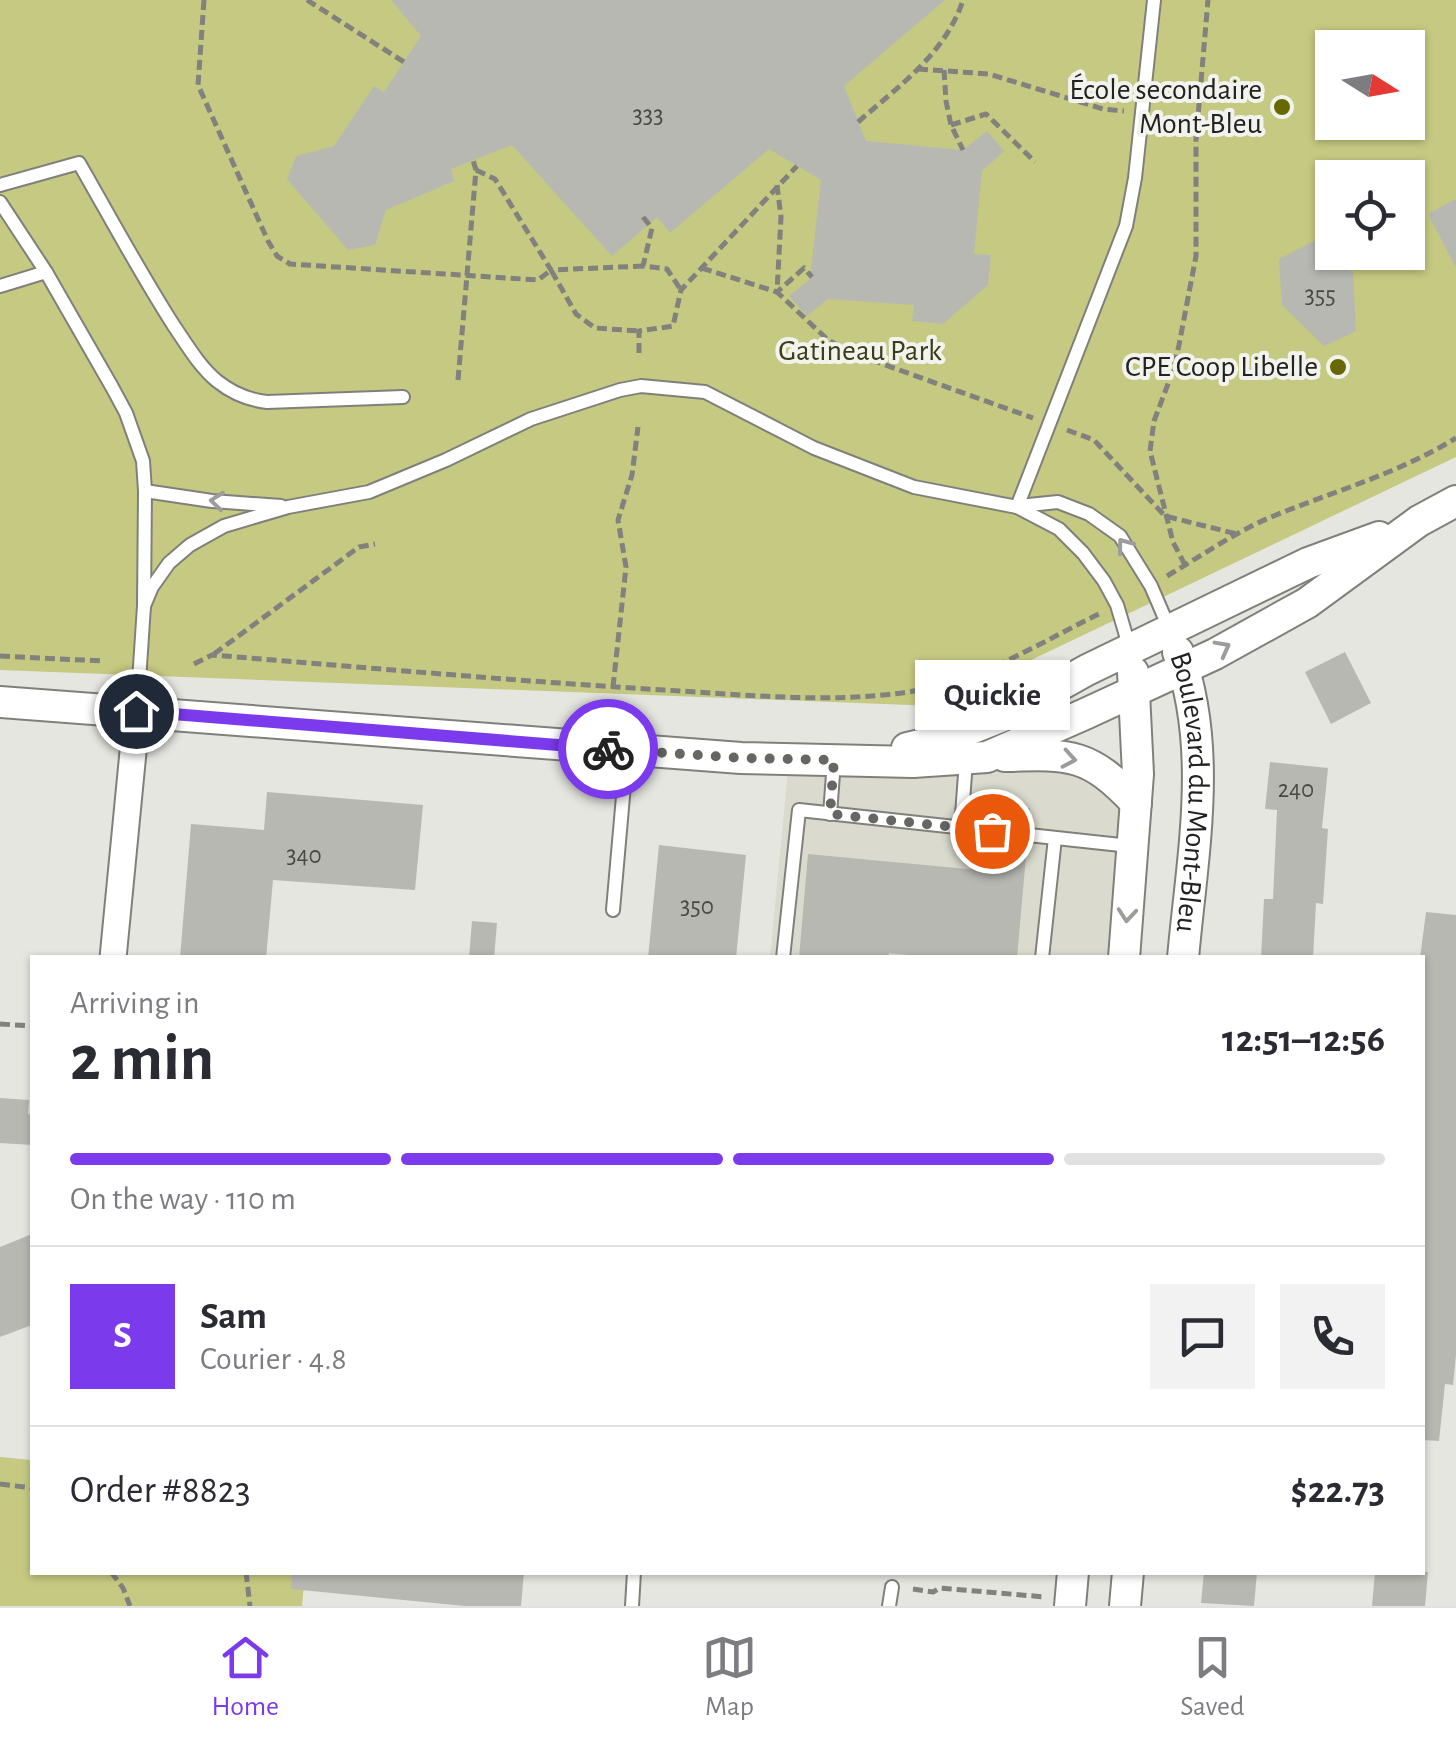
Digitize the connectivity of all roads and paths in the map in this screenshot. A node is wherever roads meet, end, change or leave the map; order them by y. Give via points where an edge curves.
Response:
1 (204, 0) edge
2 (307, 0) edge
3 (963, 0) edge
4 (1154, 0) edge
5 (1208, 0) edge
6 (404, 62) dead end
7 (918, 68) junction
8 (944, 70) junction
9 (1142, 113) junction
10 (858, 122) dead end
11 (951, 125) junction
12 (963, 150) dead end
13 (473, 160) dead end
14 (1036, 162) dead end
15 (796, 166) dead end
16 (476, 170) junction
17 (0, 185) edge
18 (777, 186) junction
19 (0, 202) edge
20 (643, 216) dead end
21 (644, 266) junction
22 (701, 268) junction
23 (552, 270) junction
24 (46, 272) junction
25 (467, 276) junction
26 (812, 277) dead end
27 (0, 286) edge
28 (681, 290) junction
29 (777, 292) junction
30 (639, 331) junction
31 (639, 354) dead end
32 (458, 380) dead end
33 (402, 397) dead end
34 (1049, 424) junction
35 (638, 427) dead end
36 (1456, 438) edge
37 (145, 490) junction
38 (1456, 501) edge
39 (1017, 506) junction
40 (288, 507) junction
41 (1165, 516) junction
42 (1419, 521) junction
43 (1237, 534) junction
44 (375, 544) dead end
45 (1186, 565) junction
46 (1151, 586) junction
47 (1117, 605) junction
48 (144, 606) junction
49 (1170, 630) junction
50 (1130, 649) junction
51 (0, 656) edge
52 (212, 656) junction
53 (103, 662) dead end
54 (194, 664) dead end
55 (1184, 668) junction
56 (612, 687) junction
57 (1136, 691) junction
58 (0, 702) edge
59 (136, 711) junction
60 (628, 750) junction
61 (976, 757) junction
62 (846, 759) junction
63 (1136, 804) junction
64 (830, 814) junction
65 (961, 828) junction
66 (1055, 838) junction
67 (1133, 846) junction
68 (613, 910) dead end
69 (113, 955) edge
70 (783, 955) edge
71 (1042, 955) edge
72 (1124, 955) edge
73 (1183, 955) edge
74 (0, 1024) edge
75 (30, 1026) edge
76 (0, 1484) edge
77 (30, 1488) edge
78 (113, 1575) edge
79 (246, 1575) edge
80 (634, 1575) edge
81 (1072, 1575) edge
82 (1128, 1575) edge
83 (892, 1586) joint
84 (1059, 1602) edge
85 (130, 1606) edge
86 (250, 1606) edge
87 (632, 1606) edge
88 (890, 1606) edge
89 (1125, 1606) edge

1 - 25 path via 198,86 277,256 290,264
2 - 6 path
3 - 7 path via 937,49
4 - 9 lane
5 - 41 path via 1196,140 1196,256 1179,345 1151,436
7 - 8 path
7 - 10 path
8 - 9 path via 989,74 1103,109
8 - 11 path
9 - 34 lane via 1126,226
11 - 12 path
11 - 14 path via 986,114
13 - 16 path
15 - 18 path
16 - 23 path via 496,179
16 - 25 path
17 - 33 lane via 79,162 185,343 227,388 267,402
18 - 22 path
18 - 29 path
19 - 24 lane
20 - 21 path via 652,228
21 - 23 path
21 - 28 path via 666,270
22 - 28 path
22 - 29 path
23 - 25 path via 538,280
23 - 30 path via 576,314 595,328
24 - 27 lane
24 - 37 lane via 126,414 143,461
25 - 32 path
26 - 29 path via 804,268
28 - 30 path via 674,326
29 - 34 path via 828,340 852,353
30 - 31 path
34 - 39 lane
34 - 41 path via 1094,440
35 - 56 path via 618,520 626,567
36 - 43 path via 1378,478
40 -> 37 lane
37 - 48 lane
38 - 42 street
39 - 40 lane via 914,487 814,448 705,392 642,386 531,420 369,492
46 -> 39 lane via 1120,536 1089,514 1058,502
39 - 47 lane via 1058,528
40 - 48 lane via 224,526 190,545 160,574
41 - 43 path
41 - 45 path
42 - 49 street via 1308,564
55 -> 42 street via 1306,603
43 - 45 path
44 - 52 path via 359,548
45 - 46 path
46 - 49 lane
47 - 50 lane
47 - 56 path via 974,674 898,694
48 - 59 lane
49 - 50 street
49 - 55 street, Boulevard du Mont-Bleu
50 - 57 street, Boulevard du Mont-Bleu
50 - 62 street via 1008,714 945,738
51 - 53 path
52 - 54 path
52 - 56 path
55 - 57 street
55 - 73 street, Boulevard du Mont-Bleu via 1198,782
57 - 61 street
57 - 63 street, Boulevard du Mont-Bleu
58 - 59 street
59 - 60 street
59 - 69 street
60 - 62 street
60 - 68 lane
61 - 62 street
61 -> 63 street via 1080,760
61 - 65 lane
62 - 64 lane
63 - 67 street, Boulevard du Mont-Bleu
64 - 65 lane
64 - 70 lane via 799,810
65 - 66 lane
66 - 67 lane
66 - 71 lane
67 -> 72 street, Boulevard du Mont-Bleu
74 - 75 path
76 - 77 path
78 - 85 path
79 - 86 path
80 - 87 lane
81 - 84 street
82 - 89 street
83 - 84 path
83 - 88 lane

